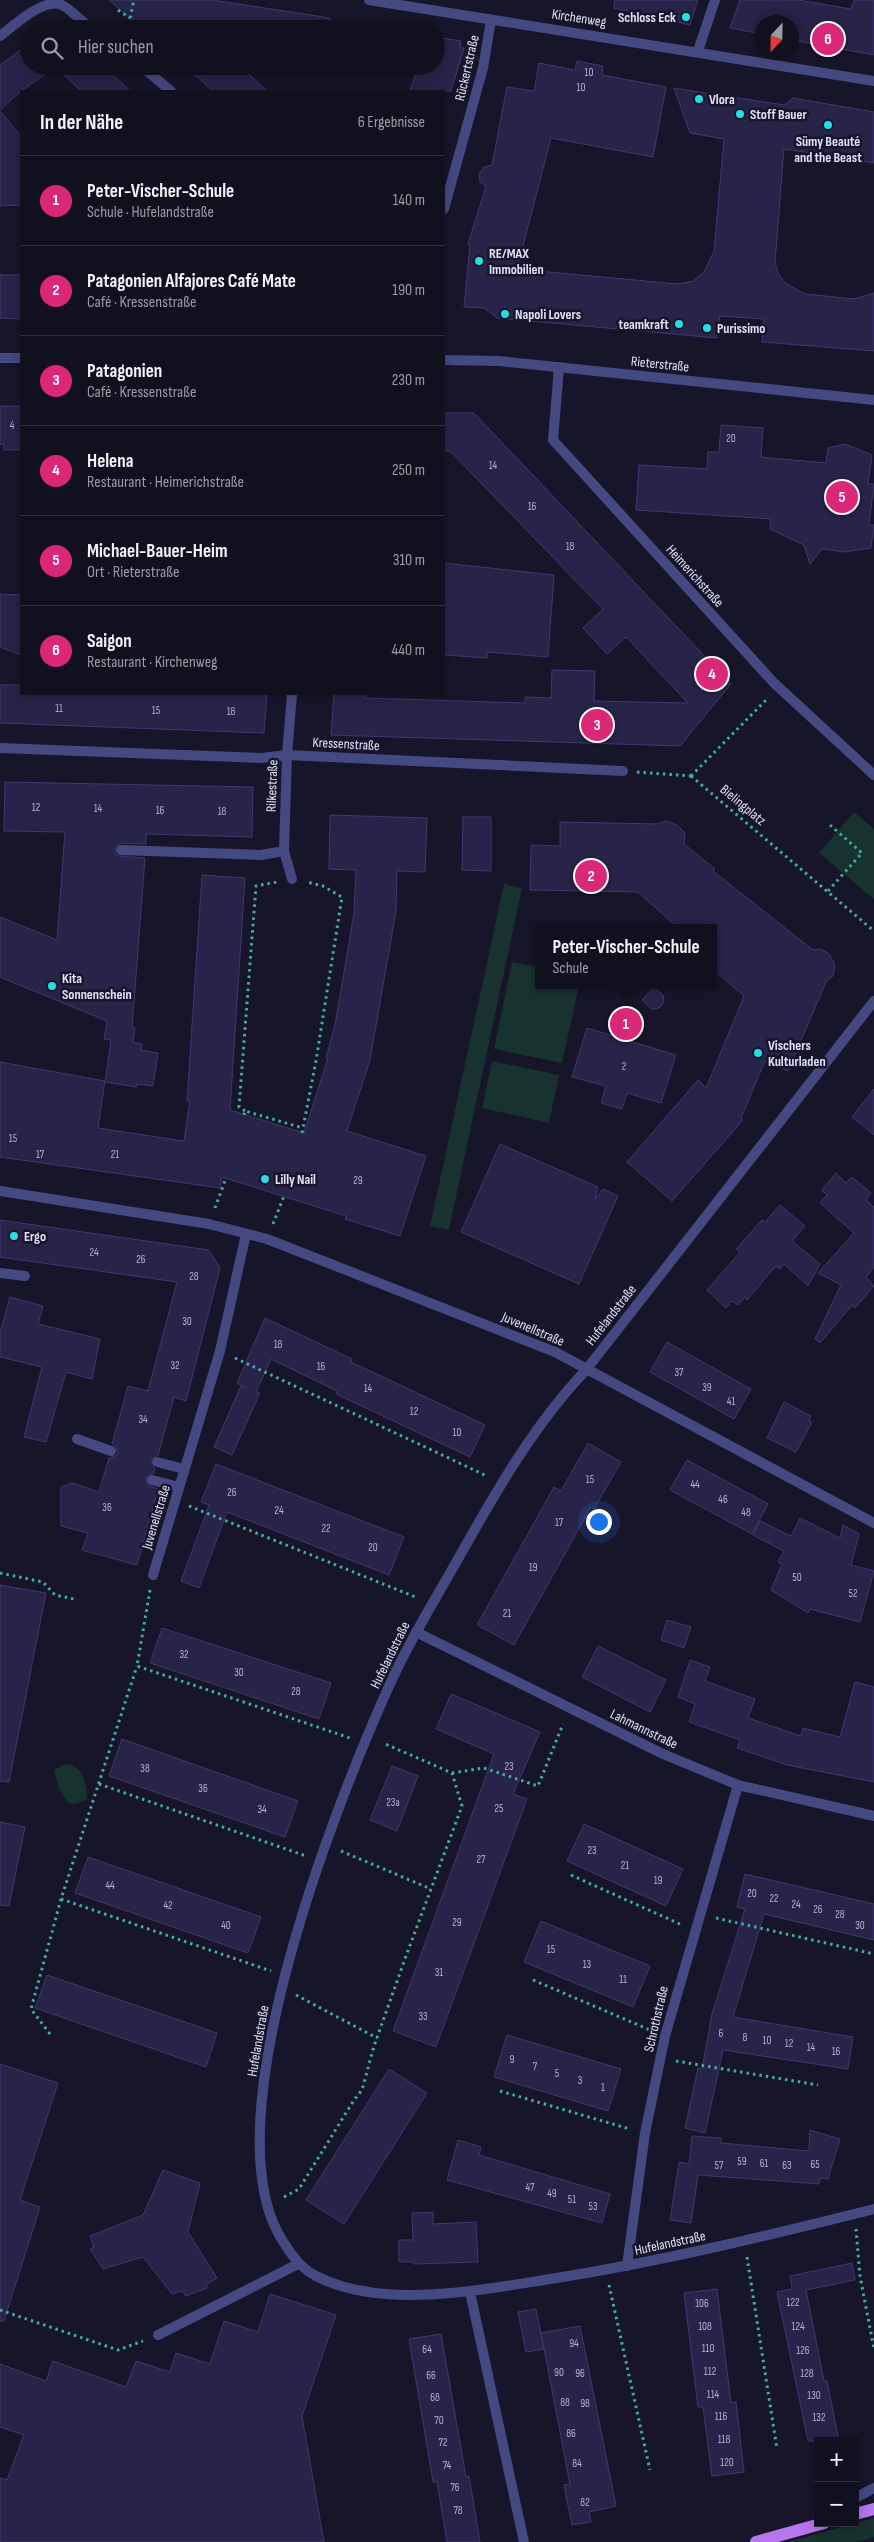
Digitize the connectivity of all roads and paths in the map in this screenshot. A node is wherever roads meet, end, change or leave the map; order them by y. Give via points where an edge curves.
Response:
1 (134, 0) edge
2 (369, 0) edge
3 (715, 0) edge
4 (118, 10) dead end
5 (130, 18) joint
6 (22, 20) edge
7 (80, 20) edge
8 (491, 20) junction
9 (20, 21) edge
10 (0, 36) edge
11 (698, 51) junction
12 (152, 75) edge
13 (874, 81) edge
14 (170, 90) edge
15 (445, 205) edge
16 (0, 358) edge
17 (20, 358) edge
18 (445, 360) edge
19 (559, 367) junction
20 (874, 400) edge
21 (778, 688) junction
22 (292, 695) edge
23 (0, 748) edge
24 (287, 755) junction
25 (623, 771) joint
26 (691, 776) junction
27 (874, 776) edge
28 (830, 825) dead end
29 (121, 850) dead end
30 (284, 852) junction
31 (292, 879) junction
32 (828, 892) junction
33 (874, 931) edge
34 (874, 1001) edge
35 (226, 1178) dead end
36 (0, 1191) edge
37 (284, 1196) dead end
38 (209, 1224) junction
39 (246, 1234) junction
40 (267, 1239) junction
41 (0, 1273) edge
42 (25, 1276) dead end
43 (220, 1351) junction
44 (586, 1370) junction
45 (77, 1439) dead end
46 (111, 1451) dead end
47 (157, 1462) dead end
48 (184, 1469) junction
49 (152, 1480) dead end
50 (501, 1483) junction
51 (179, 1487) junction
52 (175, 1500) junction
53 (874, 1523) edge
54 (0, 1573) edge
55 (153, 1575) joint
56 (74, 1599) dead end
57 (432, 1604) junction
58 (416, 1632) junction
59 (137, 1666) junction
60 (570, 1708) junction
61 (367, 1740) junction
62 (452, 1773) junction
63 (99, 1784) junction
64 (738, 1785) junction
65 (874, 1816) edge
66 (325, 1845) junction
67 (320, 1860) junction
68 (571, 1875) dead end
69 (431, 1889) junction
70 (61, 1899) junction
71 (699, 1914) junction
72 (694, 1930) junction
73 (874, 1954) edge
74 (286, 1976) junction
75 (533, 1980) dead end
76 (283, 1988) junction
77 (50, 2034) dead end
78 (664, 2036) junction
79 (377, 2038) junction
80 (661, 2058) junction
81 (818, 2086) dead end
82 (500, 2091) dead end
83 (645, 2133) junction
84 (265, 2206) junction
85 (874, 2209) edge
86 (855, 2214) junction
87 (744, 2241) junction
88 (298, 2264) junction
89 (627, 2266) junction
90 (606, 2270) junction
91 (470, 2292) junction
92 (0, 2310) edge
93 (153, 2337) joint
94 (874, 2349) edge
95 (777, 2449) dead end
96 (650, 2470) dead end
97 (874, 2488) edge
98 (859, 2496) edge
99 (874, 2509) edge
100 (859, 2513) edge
101 (814, 2522) edge
102 (814, 2526) edge
103 (800, 2530) junction
104 (524, 2542) edge
105 (756, 2542) edge

1 - 5 path
2 - 8 street, Kirchenweg
3 - 11 street
4 - 5 path
6 - 7 street via 44,4 58,3
8 - 11 street, Kirchenweg
8 - 15 street, Rückertstraße via 483,68
9 - 10 street
11 - 13 street, Kirchenweg
12 - 14 street
16 - 17 street
18 - 19 street, Rieterstraße
19 - 20 street, Rieterstraße
19 - 21 street, Heimerichstraße via 554,440
21 - 26 path
21 - 27 street, Heimerichstraße
22 - 24 street, Rilkestraße
23 - 24 street, Kressenstraße via 261,758
24 - 25 street, Kressenstraße
24 - 30 street, Rilkestraße
25 - 26 path
26 - 32 path, Bielingplatz
28 - 32 path via 862,852
29 - 30 street via 261,855
30 - 31 street, Rilkestraße
31 - 31 path via 323,886 342,897 303,1130 245,1113 239,1107 256,886
32 - 33 path, Bielingplatz
34 - 44 street, Hufelandstraße
35 - 38 path
36 - 38 street, Juvenellstraße
37 - 40 path
38 - 39 street, Juvenellstraße
39 - 40 street, Juvenellstraße
39 - 43 street, Juvenellstraße
40 - 44 street, Juvenellstraße via 555,1352
41 - 42 street
43 - 48 street, Juvenellstraße
43 - 50 path
44 - 50 street, Hufelandstraße via 556,1402
44 - 53 street, Juvenellstraße
45 - 46 street
47 - 48 street
48 - 51 street, Juvenellstraße
49 - 51 street
50 - 57 street, Hufelandstraße
51 - 52 street, Juvenellstraße
52 - 55 street, Juvenellstraße
52 - 57 path
54 - 56 path via 43,1582 55,1594
55 - 59 path
57 - 58 street, Hufelandstraße
58 - 60 street, Lahmannstraße
58 - 61 street, Hufelandstraße via 390,1683
59 - 61 path
59 - 63 path
60 - 62 path via 538,1786 484,1768
60 - 64 street, Lahmannstraße via 663,1754
61 - 62 path
61 - 66 street, Hufelandstraße
62 - 69 path via 462,1806
63 - 67 path
63 - 70 path
64 - 65 street, Lahmannstraße
64 - 71 street, Schrothstraße
66 - 67 street, Hufelandstraße
66 - 69 path
67 - 74 street, Hufelandstraße
68 - 72 path
69 - 79 path
70 - 74 path
70 - 77 path via 31,2009
71 - 72 street, Schrothstraße
71 - 73 path
72 - 78 street, Schrothstraße
74 - 76 street, Hufelandstraße
75 - 78 path
76 - 79 path
76 - 84 street, Hufelandstraße via 260,2101 259,2147
78 - 80 street, Schrothstraße
79 - 84 path via 362,2090 299,2190
80 - 81 path
80 - 83 street, Schrothstraße
82 - 83 path
83 - 89 street, Schrothstraße
84 - 88 street, Hufelandstraße via 275,2230
85 - 86 street, Hufelandstraße
86 - 87 street, Hufelandstraße
86 - 94 path via 860,2276
87 - 89 street, Hufelandstraße
87 - 95 path
88 - 91 street, Hufelandstraße via 316,2276 349,2289 386,2294
88 - 93 street
89 - 90 street, Hufelandstraße
90 - 91 street, Hufelandstraße
90 - 96 path
91 - 104 street
92 - 93 path via 118,2350
97 - 98 street
99 - 100 main road
101 - 103 street
102 - 103 main road
103 - 105 main road

